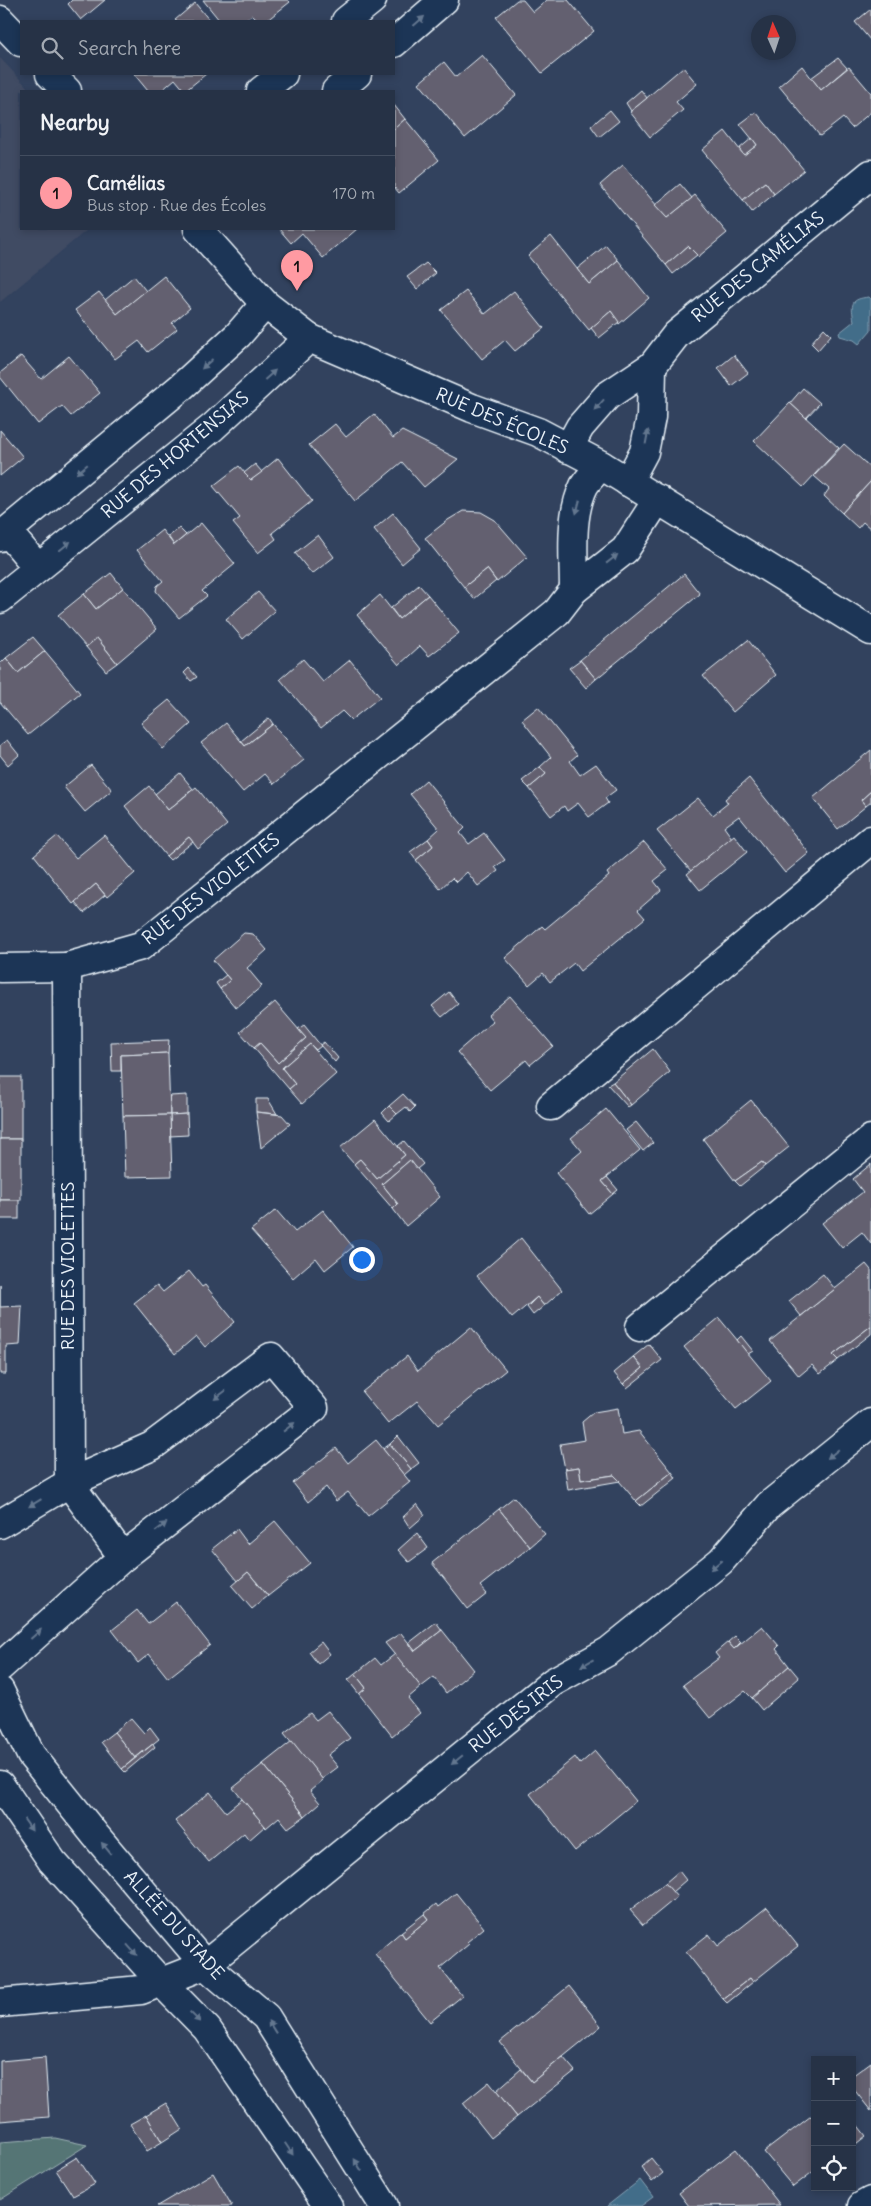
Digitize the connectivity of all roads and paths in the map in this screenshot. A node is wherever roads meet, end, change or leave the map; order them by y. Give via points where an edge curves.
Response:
1 (372, 0) edge
2 (444, 0) edge
3 (0, 20) edge
4 (347, 20) edge
5 (20, 41) edge
6 (395, 42) edge
7 (51, 75) edge
8 (282, 75) edge
9 (356, 75) edge
10 (66, 90) edge
11 (262, 90) edge
12 (337, 90) edge
13 (871, 174) edge
14 (199, 230) edge
15 (265, 304) junction
16 (309, 338) junction
17 (652, 366) junction
18 (568, 449) junction
19 (601, 465) junction
20 (628, 482) junction
21 (658, 499) junction
22 (4, 534) edge
23 (38, 568) junction
24 (574, 590) junction
25 (0, 599) edge
26 (871, 631) edge
27 (871, 840) edge
28 (0, 968) edge
29 (67, 968) junction
30 (551, 1106) dead end
31 (871, 1139) edge
32 (640, 1327) dead end
33 (871, 1423) edge
34 (69, 1483) junction
35 (0, 1524) edge
36 (123, 1557) junction
37 (0, 1667) edge
38 (0, 1691) edge
39 (0, 1785) edge
40 (205, 1965) junction
41 (161, 1982) junction
42 (0, 2003) edge
43 (871, 2201) edge
44 (328, 2206) edge
45 (384, 2206) edge
46 (862, 2206) edge

1 - 4 street
6 -> 2 street
3 - 5 street
7 - 10 street
8 - 11 street
9 - 12 street
13 - 17 street, RUE DES CAMÉLIAS via 676,335
14 - 15 street, RUE DES ÉCOLES
15 - 16 street, RUE DES ÉCOLES
15 -> 22 street via 238,336 180,388
16 - 18 street, RUE DES ÉCOLES via 472,408 538,432
23 -> 16 street, RUE DES HORTENSIAS via 213,427
17 -> 18 street, RUE DES CAMÉLIAS via 608,396 580,427
20 -> 17 street via 644,452 651,417
18 - 19 street, RUE DES ÉCOLES
19 - 20 street, RUE DES ÉCOLES
19 -> 24 street via 585,486 576,509
20 - 21 street, RUE DES ÉCOLES
24 -> 21 street, RUE DES VIOLETTES via 624,550
21 - 26 street, RUE DES ÉCOLES
22 - 23 street
23 - 25 street, RUE DES HORTENSIAS
24 - 29 street, RUE DES VIOLETTES via 556,612 141,946
27 - 30 street
28 - 29 street
29 - 34 street, RUE DES VIOLETTES
31 - 32 street
33 -> 40 street, RUE DES IRIS via 769,1505 721,1561 609,1651 552,1682
34 -> 35 street
34 - 36 street
36 -> 34 street via 314,1408 271,1357 152,1446
37 -> 36 street
40 -> 38 street, ALLÉE DU STADE via 31,1755
39 -> 41 street via 52,1860
40 - 41 street, RUE DES IRIS
45 -> 40 street, ALLÉE DU STADE via 266,2017
41 - 42 street, RUE DES IRIS via 141,1990
41 -> 44 street via 207,2029
43 - 46 street

